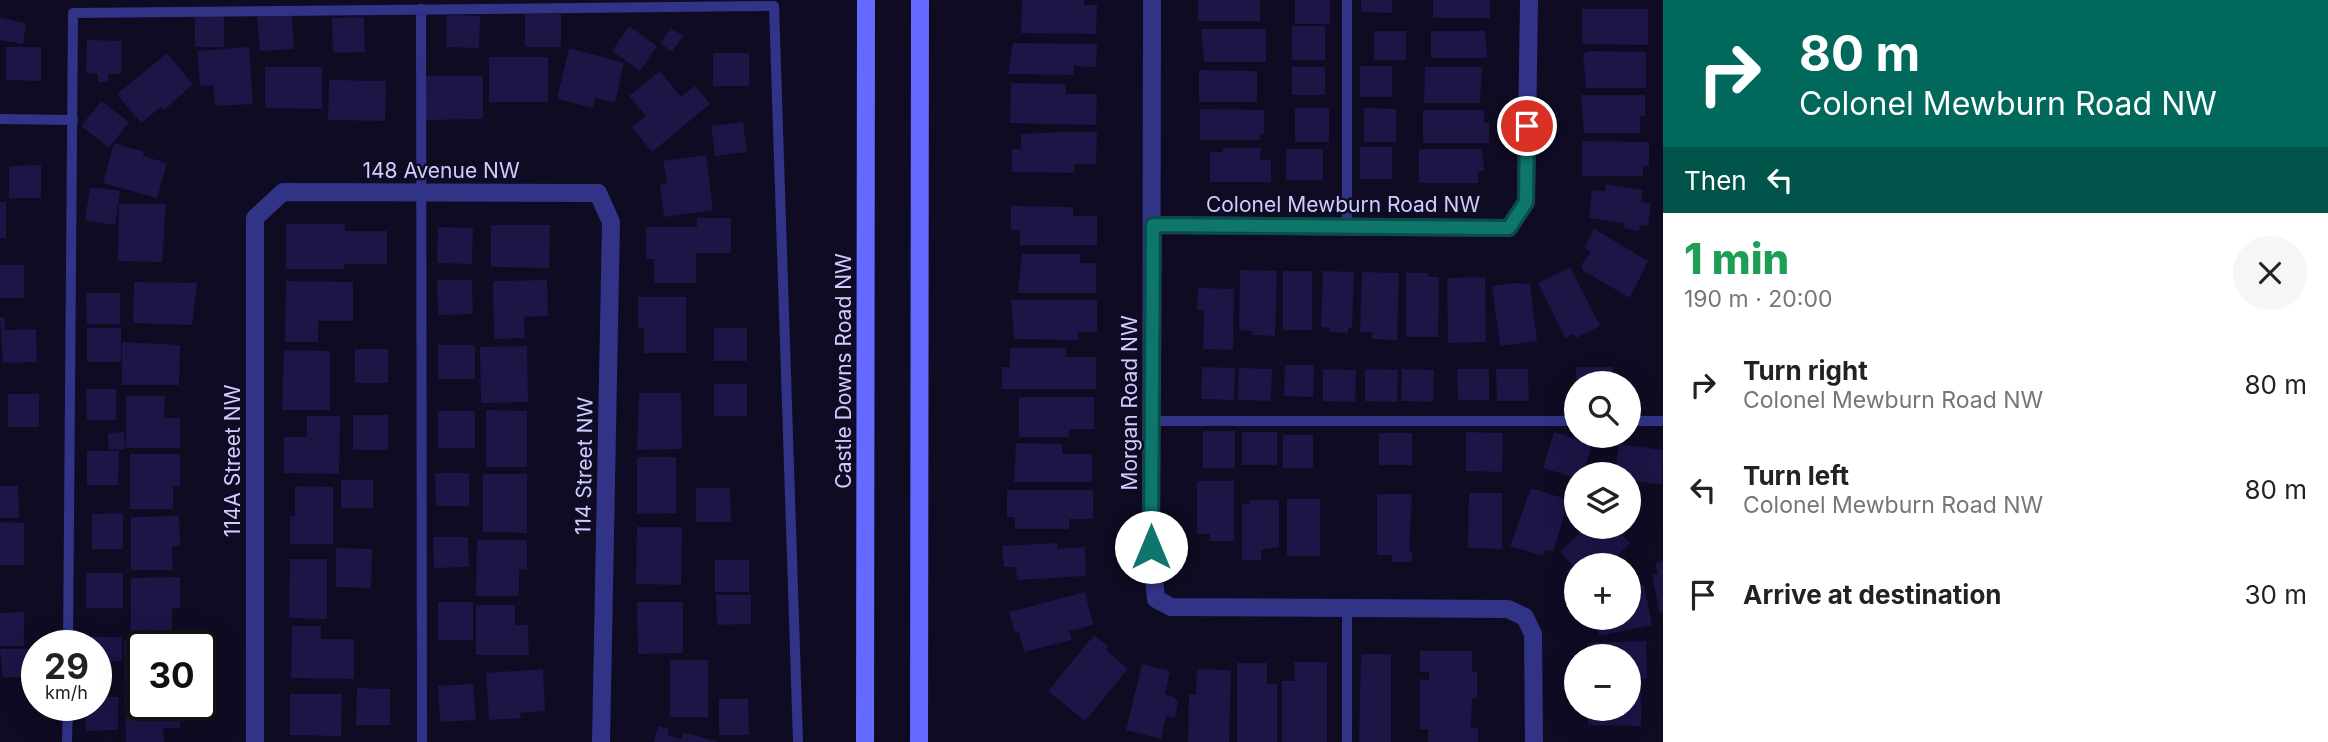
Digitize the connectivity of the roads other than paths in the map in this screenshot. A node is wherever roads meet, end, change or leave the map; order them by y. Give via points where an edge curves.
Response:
1 (866, 0) edge
2 (920, 0) edge
3 (1152, 0) edge
4 (1347, 0) edge
5 (1529, 0) edge
6 (421, 9) junction
7 (0, 119) edge
8 (73, 120) junction
9 (283, 192) joint
10 (421, 192) junction
11 (598, 193) joint
12 (1153, 225) junction
13 (1347, 226) junction
14 (1152, 421) junction
15 (1564, 421) edge
16 (1641, 421) edge
17 (1663, 421) edge
18 (1348, 607) junction
19 (68, 630) edge
20 (68, 721) edge
21 (68, 742) edge
22 (255, 742) edge
23 (422, 742) edge
24 (601, 742) edge
25 (798, 742) edge
26 (865, 742) edge
27 (919, 742) edge
28 (1347, 742) edge
29 (1534, 742) edge

1 - 26 main road, Castle Downs Road NW
2 - 27 main road
3 - 12 street, Morgan Road NW
4 - 13 lane
5 - 13 street, Colonel Mewburn Road NW via 1526,202 1509,228
6 - 8 lane via 74,13
6 - 10 lane
6 - 25 lane via 774,5
7 - 8 lane
8 - 19 lane
9 - 10 street, 148 Avenue NW
9 - 22 street, 114A Street NW via 255,218
10 - 11 street, 148 Avenue NW
10 - 23 lane
11 - 24 street, 114 Street NW via 611,222
12 - 13 street, Colonel Mewburn Road NW
12 - 14 street, Morgan Road NW
14 - 15 lane
14 - 18 street, Morgan Road NW via 1151,547 1156,599 1171,607
16 - 17 lane
18 - 28 lane
18 - 29 street, Morgan Road NW via 1508,609 1525,617 1533,634
20 - 21 lane

